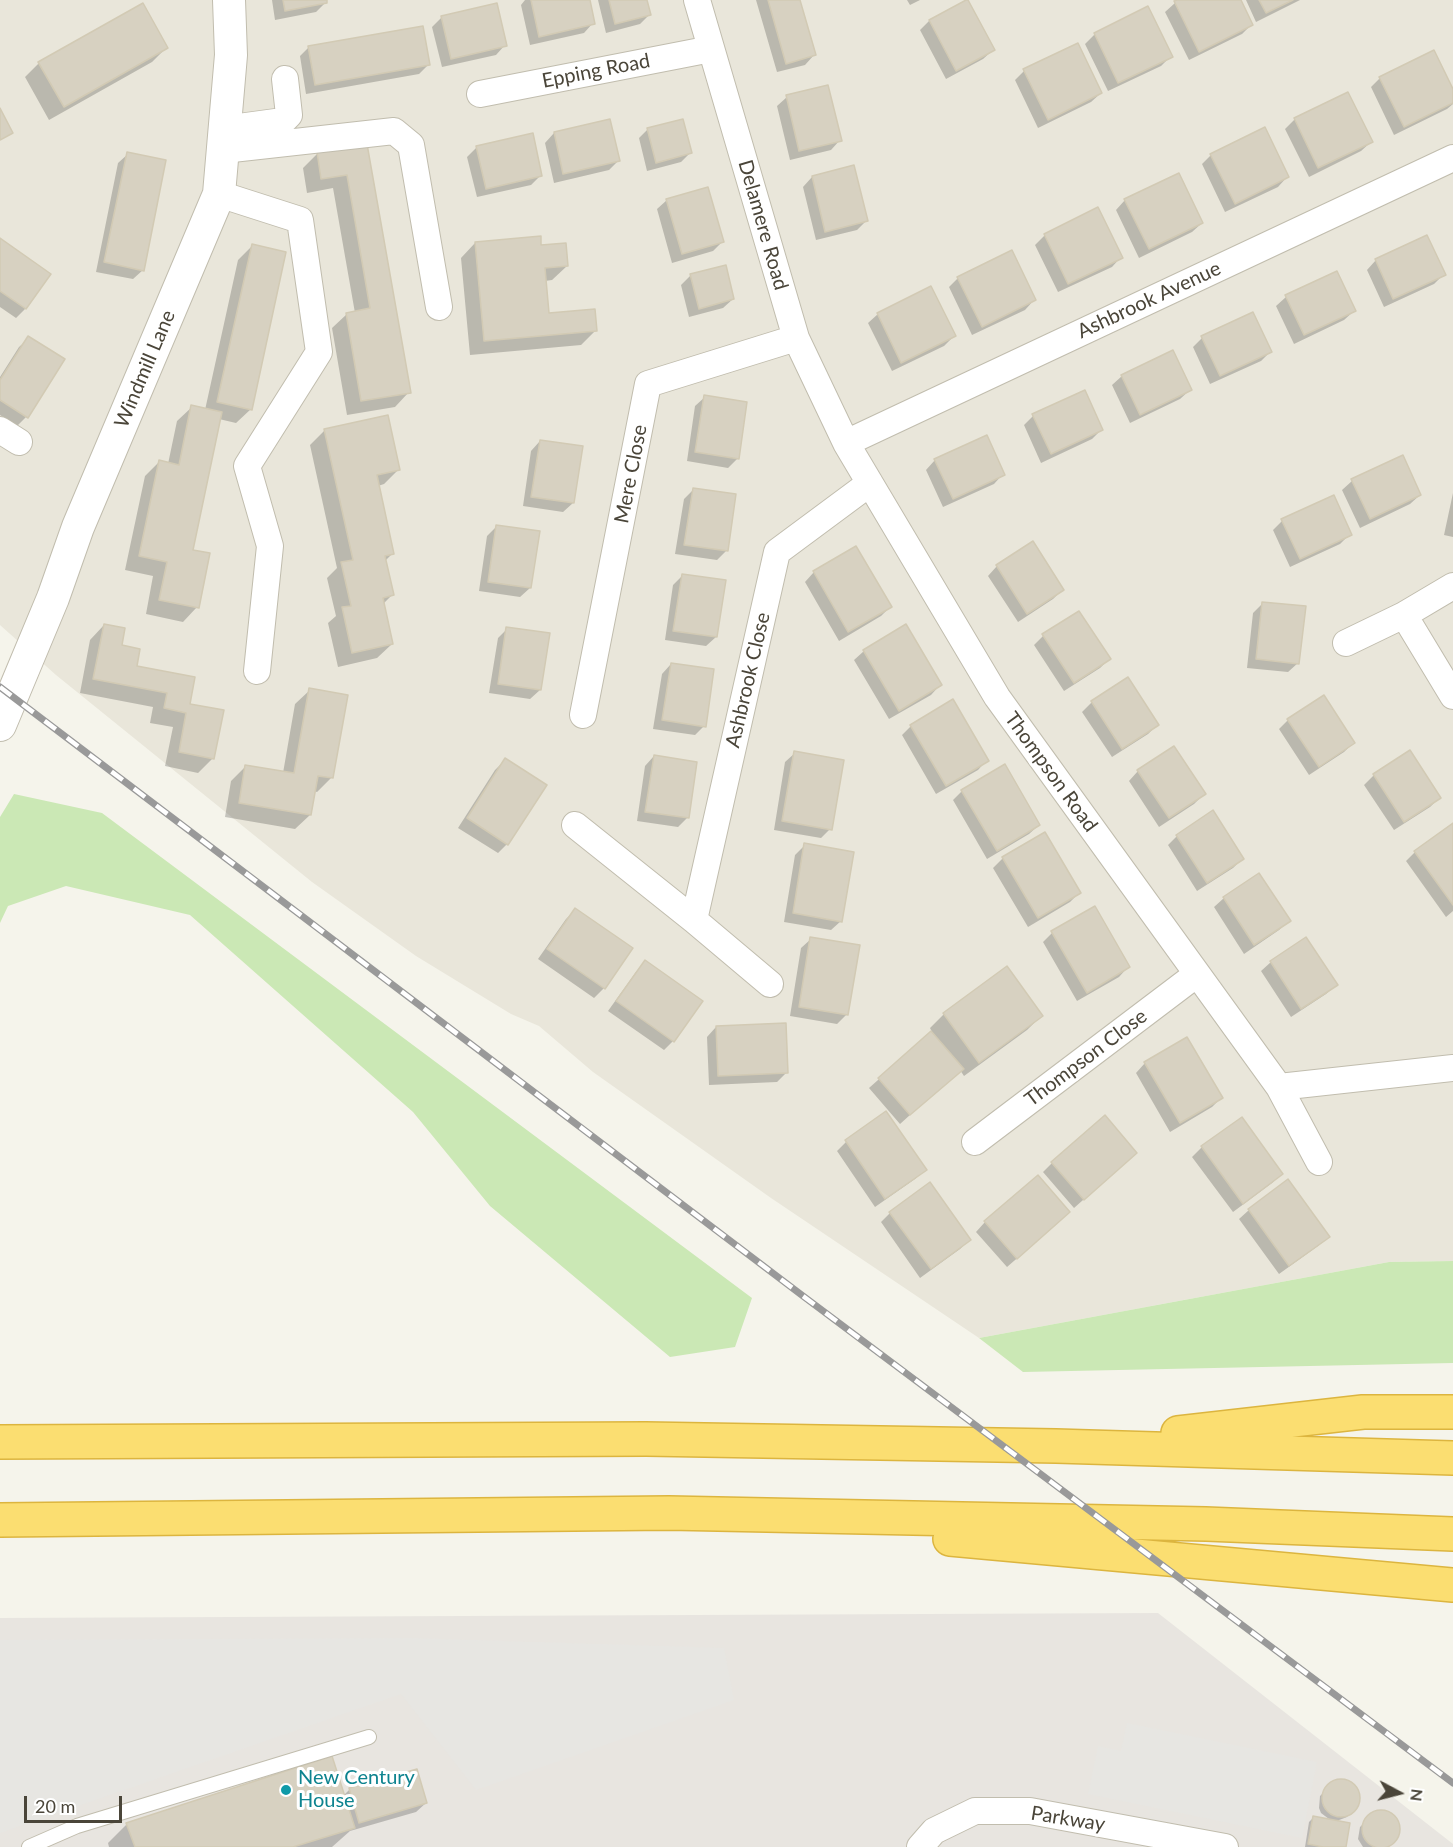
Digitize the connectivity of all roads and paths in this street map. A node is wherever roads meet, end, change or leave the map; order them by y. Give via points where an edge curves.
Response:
1 (229, 0) edge
2 (697, 0) edge
3 (711, 49) junction
4 (285, 79) dead end
5 (480, 94) dead end
6 (224, 140) junction
7 (1453, 158) edge
8 (219, 194) junction
9 (439, 307) dead end
10 (796, 338) junction
11 (846, 443) junction
12 (870, 483) junction
13 (1453, 586) edge
14 (1404, 615) junction
15 (1346, 643) dead end
16 (257, 671) dead end
17 (1453, 696) edge
18 (583, 715) dead end
19 (0, 725) edge
20 (575, 825) dead end
21 (694, 920) junction
22 (1197, 974) junction
23 (770, 984) dead end
24 (1453, 1068) edge
25 (1279, 1087) junction
26 (975, 1142) dead end
27 (1319, 1162) dead end
28 (1453, 1412) edge
29 (0, 1442) edge
30 (1056, 1446) junction
31 (1453, 1458) edge
32 (669, 1513) junction
33 (0, 1520) edge
34 (1453, 1534) edge
35 (1453, 1585) edge
36 (369, 1737) dead end
37 (29, 1847) edge
38 (920, 1847) edge
39 (1225, 1847) edge

1 - 6 street, Windmill Lane via 231,55
2 - 3 street, Delamere Road
3 - 5 street, Epping Road
3 - 10 street, Delamere Road
4 - 6 street via 289,115 283,121
6 - 8 street, Windmill Lane
6 - 9 street via 394,131 411,145
7 - 11 street, Ashbrook Avenue
8 - 16 street via 300,220 319,352 247,466 270,546
8 - 19 street, Windmill Lane via 78,527
10 - 11 street, Delamere Road
10 - 18 street, Mere Close via 648,384
11 - 12 street, Thompson Road
12 - 21 street, Ashbrook Close via 777,552
12 - 22 street, Thompson Road via 997,697
13 - 14 street
14 - 15 street
14 - 17 street
20 - 21 street
21 - 23 street
22 - 25 street, Thompson Road
22 - 26 street, Thompson Close
24 - 25 street
25 - 27 street, Thompson Road
28 - 30 highway via 1363,1412
29 - 30 highway via 646,1439
30 - 31 highway
32 - 33 highway
32 - 34 highway via 1206,1524
32 - 35 highway
36 - 37 lane via 77,1826
38 - 39 street, Parkway via 934,1831 975,1810 1030,1811

